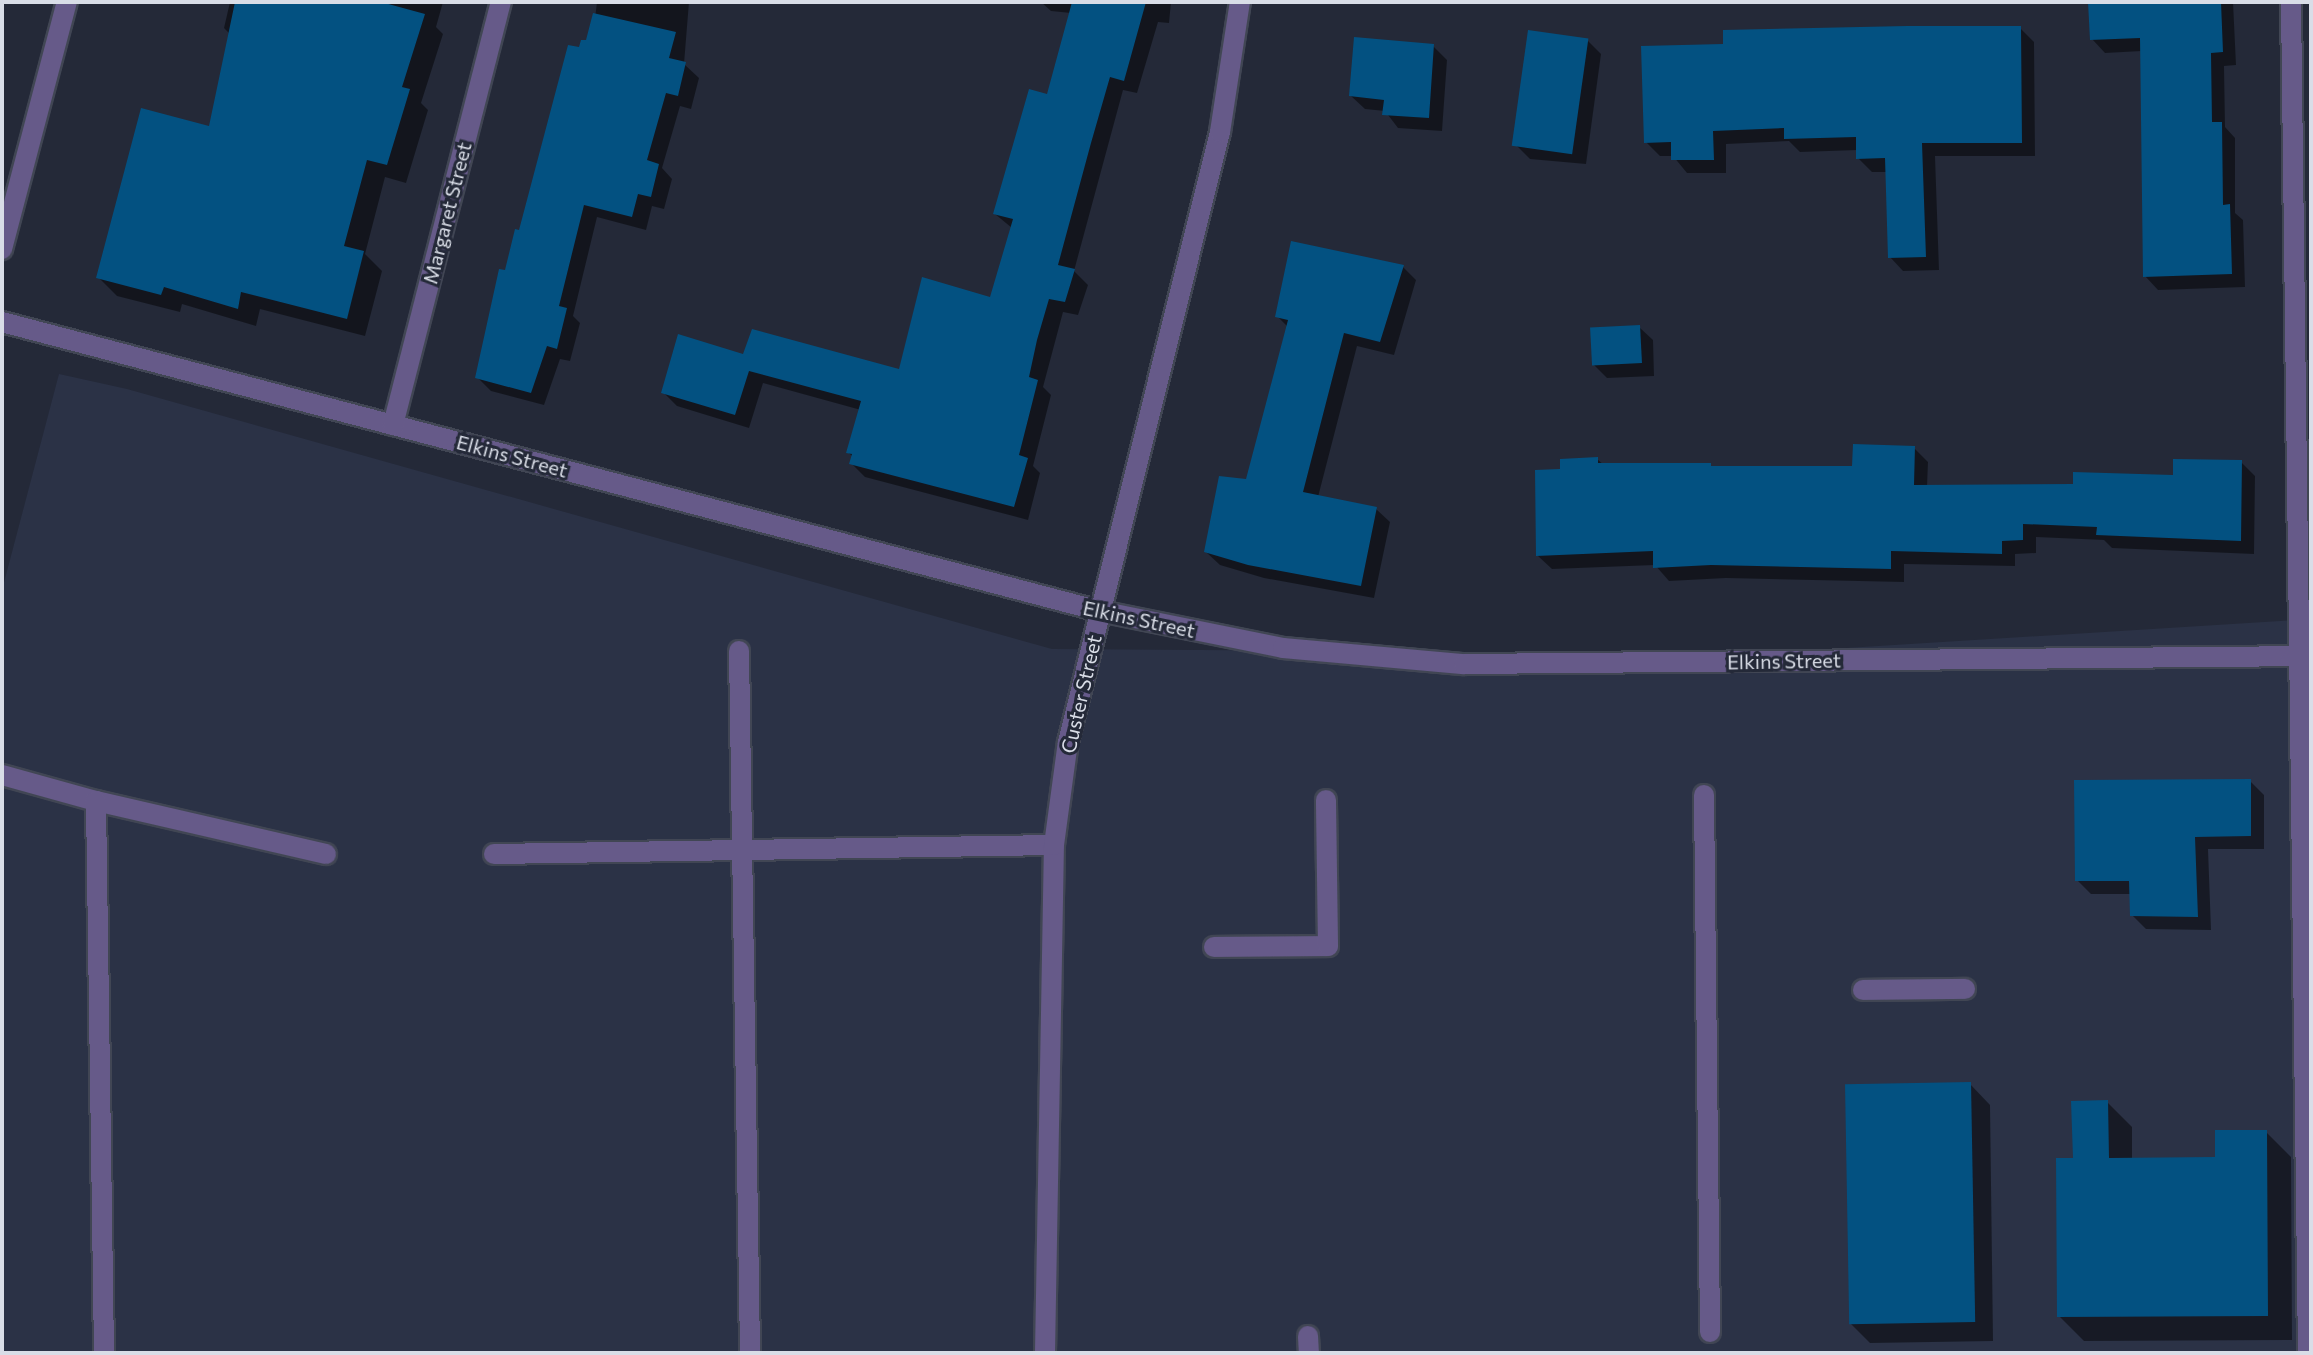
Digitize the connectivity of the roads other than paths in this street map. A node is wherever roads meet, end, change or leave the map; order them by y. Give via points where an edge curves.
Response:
1 (67, 2) edge
2 (501, 2) edge
3 (1240, 2) edge
4 (2291, 2) edge
5 (2, 249) edge
6 (2, 322) edge
7 (393, 425) junction
8 (1100, 611) junction
9 (739, 651) dead end
10 (2305, 656) edge
11 (2, 775) edge
12 (1704, 795) dead end
13 (1326, 800) dead end
14 (96, 801) junction
15 (1054, 845) junction
16 (743, 850) junction
17 (326, 854) dead end
18 (494, 854) dead end
19 (1214, 947) dead end
20 (1965, 989) dead end
21 (1863, 990) dead end
22 (2308, 1102) edge
23 (1710, 1332) dead end
24 (104, 1353) edge
25 (750, 1353) edge
26 (1045, 1353) edge
27 (2308, 1353) edge

1 - 5 street
2 - 7 street, Margaret Street
3 - 8 street, Custer Street via 1220,132
4 - 10 street
6 - 7 street, Elkins Street
7 - 8 street, Elkins Street
8 - 10 street, Elkins Street via 1283,648 1464,664
8 - 15 street, Custer Street via 1068,742
9 - 16 street
10 - 22 street
11 - 14 street
12 - 23 street
13 - 19 street via 1328,946
14 - 17 street
14 - 24 street
15 - 16 street
15 - 26 street, Custer Street
16 - 18 street
16 - 25 street
20 - 21 street
22 - 27 street

